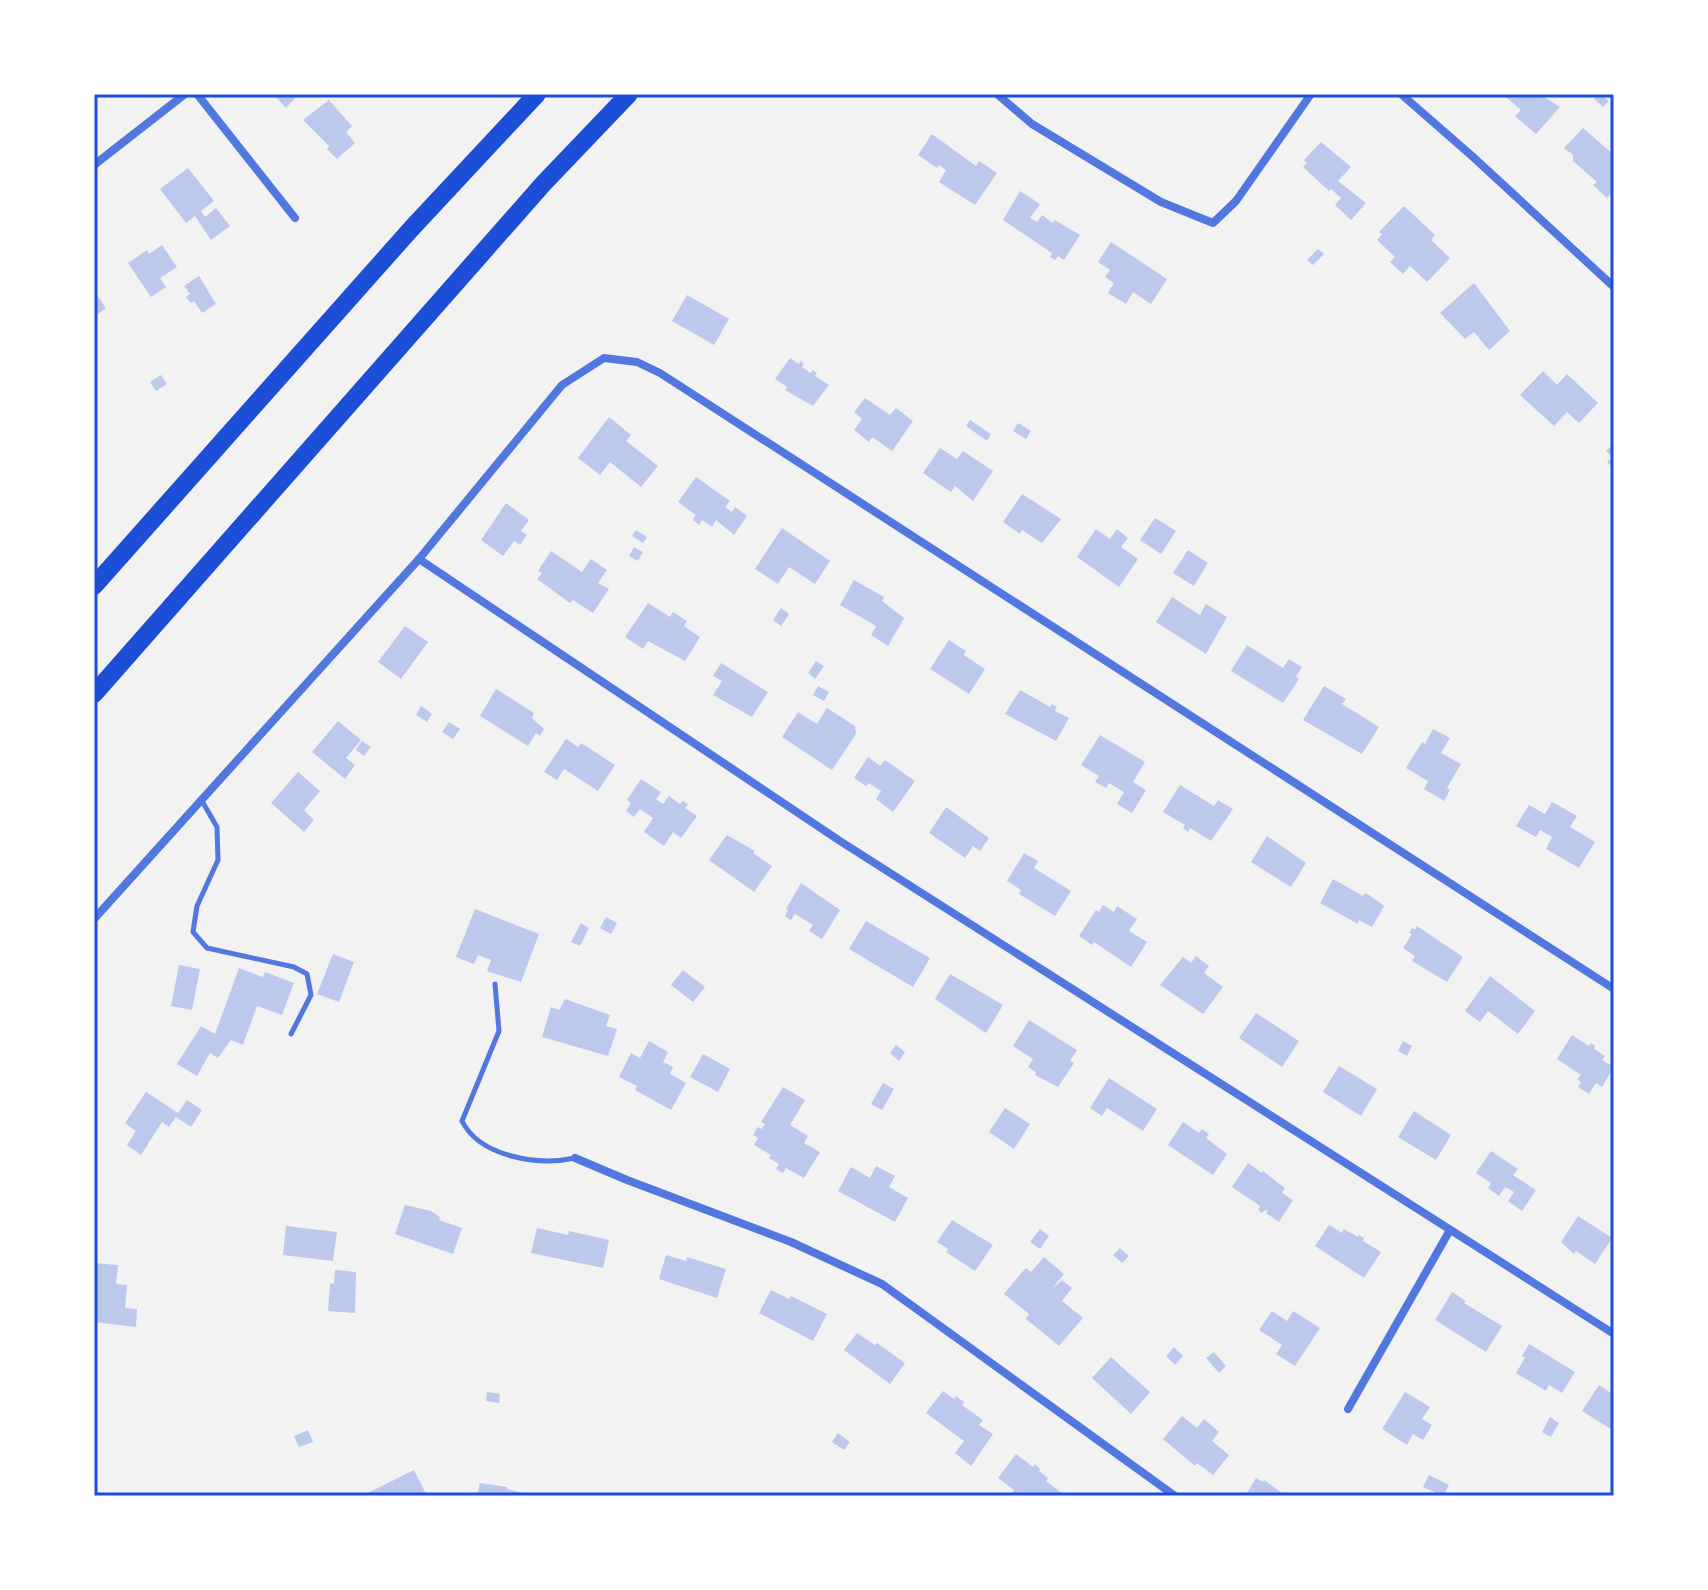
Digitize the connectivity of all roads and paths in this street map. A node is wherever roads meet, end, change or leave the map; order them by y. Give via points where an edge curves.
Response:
1 (185, 94) edge
2 (197, 94) edge
3 (537, 94) edge
4 (629, 94) edge
5 (1311, 94) edge
6 (1401, 94) edge
7 (996, 95) edge
8 (94, 165) edge
9 (295, 218) dead end
10 (1614, 287) edge
11 (419, 559) junction
12 (94, 586) edge
13 (94, 694) edge
14 (202, 801) junction
15 (94, 919) edge
16 (495, 984) dead end
17 (1614, 989) edge
18 (291, 1034) dead end
19 (575, 1158) joint
20 (1450, 1230) junction
21 (1614, 1334) edge
22 (1348, 1409) dead end
23 (1175, 1496) edge

1 - 8 street
2 - 9 street
3 - 12 highway
4 - 13 highway via 543,184
5 - 7 street via 1236,201 1213,223 1161,202 1032,124
6 - 10 street
11 - 14 street
11 - 17 street via 562,385 604,358 637,362
11 - 20 street via 840,841
14 - 15 street
14 - 18 lane via 217,827 218,860 197,906 193,932 207,948 307,974 311,995
16 - 19 lane via 499,1031 462,1121 469,1135 499,1152 553,1163
19 - 23 street via 791,1242 882,1284
20 - 21 street
20 - 22 street

